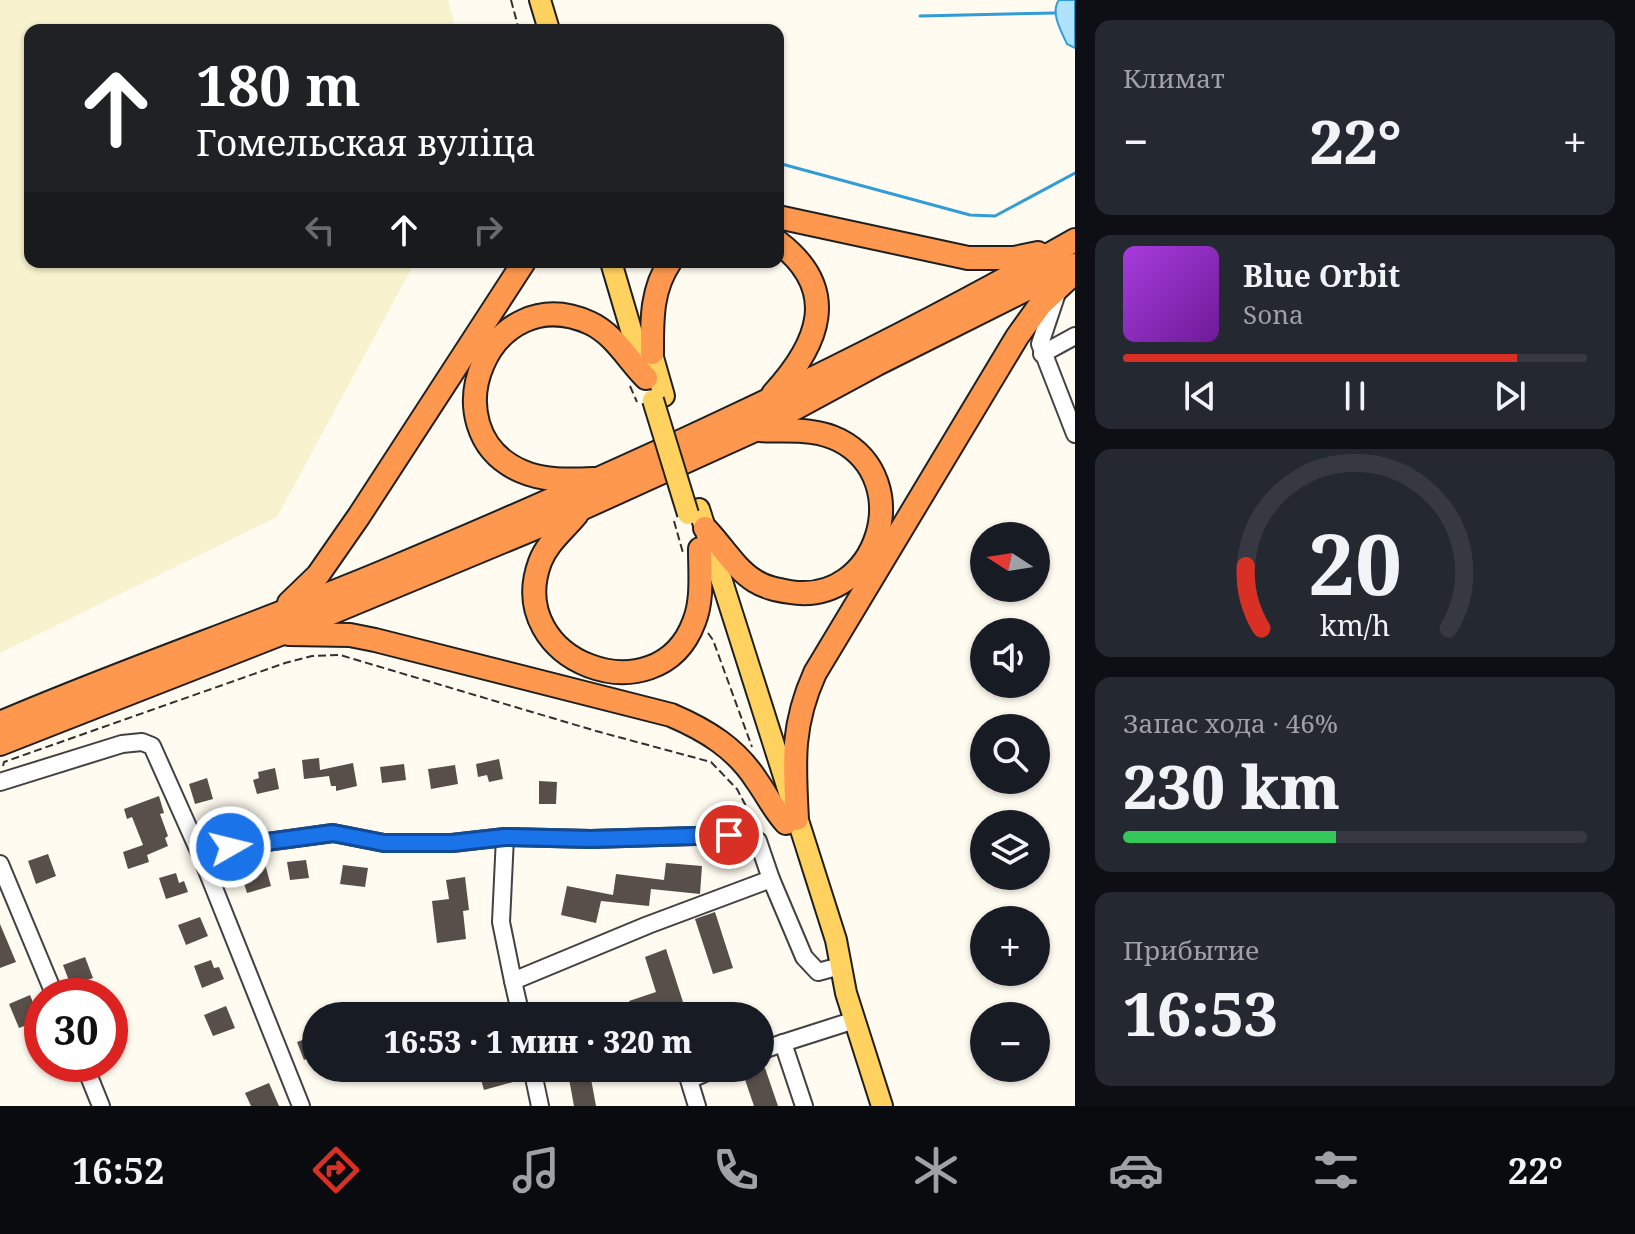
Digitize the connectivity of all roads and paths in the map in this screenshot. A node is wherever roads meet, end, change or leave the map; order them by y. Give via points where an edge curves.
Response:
1 (511, 0) edge
2 (529, 0) edge
3 (540, 0) edge
4 (517, 24) edge
5 (536, 24) edge
6 (547, 24) edge
7 (784, 218) edge
8 (784, 247) edge
9 (1070, 251) edge
10 (520, 268) edge
11 (613, 268) edge
12 (625, 268) edge
13 (666, 268) edge
14 (1068, 279) edge
15 (1075, 336) edge
16 (1017, 337) junction
17 (1041, 349) junction
18 (652, 353) junction
19 (646, 378) junction
20 (658, 398) junction
21 (763, 405) junction
22 (755, 430) junction
23 (1075, 434) edge
24 (602, 478) junction
25 (581, 509) junction
26 (698, 525) junction
27 (280, 623) junction
28 (707, 631) dead end
29 (0, 723) edge
30 (2, 753) edge
31 (754, 754) dead end
32 (0, 782) edge
33 (792, 821) junction
34 (505, 837) junction
35 (758, 841) junction
36 (202, 858) junction
37 (0, 864) edge
38 (771, 879) junction
39 (833, 968) junction
40 (48, 978) edge
41 (513, 981) junction
42 (846, 993) junction
43 (518, 1002) edge
44 (855, 1020) junction
45 (783, 1043) junction
46 (774, 1046) edge
47 (91, 1082) edge
48 (535, 1082) edge
49 (690, 1082) edge
50 (101, 1106) edge
51 (301, 1106) edge
52 (540, 1106) edge
53 (697, 1106) edge
54 (804, 1106) edge
55 (882, 1106) edge

1 - 4 path
2 - 5 main road
3 - 6 main road
7 - 9 highway via 968,258
8 - 21 highway via 806,272 818,317 813,340
9 - 21 highway
9 - 22 highway
10 - 27 highway via 326,563
11 - 19 main road
12 - 18 main road
13 - 18 highway via 653,301
14 - 16 highway
14 - 17 street
15 - 17 street
16 - 17 street via 1029,336
16 - 33 highway via 815,673 797,724
17 - 23 street
18 - 20 main road
19 - 20 main road
19 - 24 highway via 612,338 592,323 570,316 525,321 504,332 487,352 476,378 474,404 491,447 520,471 539,477
20 - 26 main road, bridge
21 - 24 highway
22 - 25 highway
22 - 26 highway via 815,431 859,454 873,473 882,516 866,560 847,580 823,591 773,589 753,581
24 - 27 highway via 380,573
25 - 26 highway via 550,543 540,563 537,611 556,647 596,670 648,668 680,647 699,600
25 - 27 highway
26 - 33 main road
27 - 29 highway
27 - 30 highway
27 - 33 highway via 375,640 671,715 730,748 774,809
28 - 31 path
30 - 35 path via 285,663 340,655 711,762 737,789
32 - 36 street via 142,742 152,746
33 - 39 main road
33 - 42 main road via 836,940
34 - 35 street via 729,835
34 - 36 street via 384,843 333,833 230,847
34 - 41 street via 501,922
35 - 38 street
36 - 51 street
37 - 40 street
38 - 39 street via 804,957 818,972
38 - 41 street
39 - 42 main road
41 - 43 street
42 - 44 main road
44 - 45 street
44 - 55 main road
45 - 46 street
45 - 54 street
47 - 50 street
48 - 52 street
49 - 53 street

